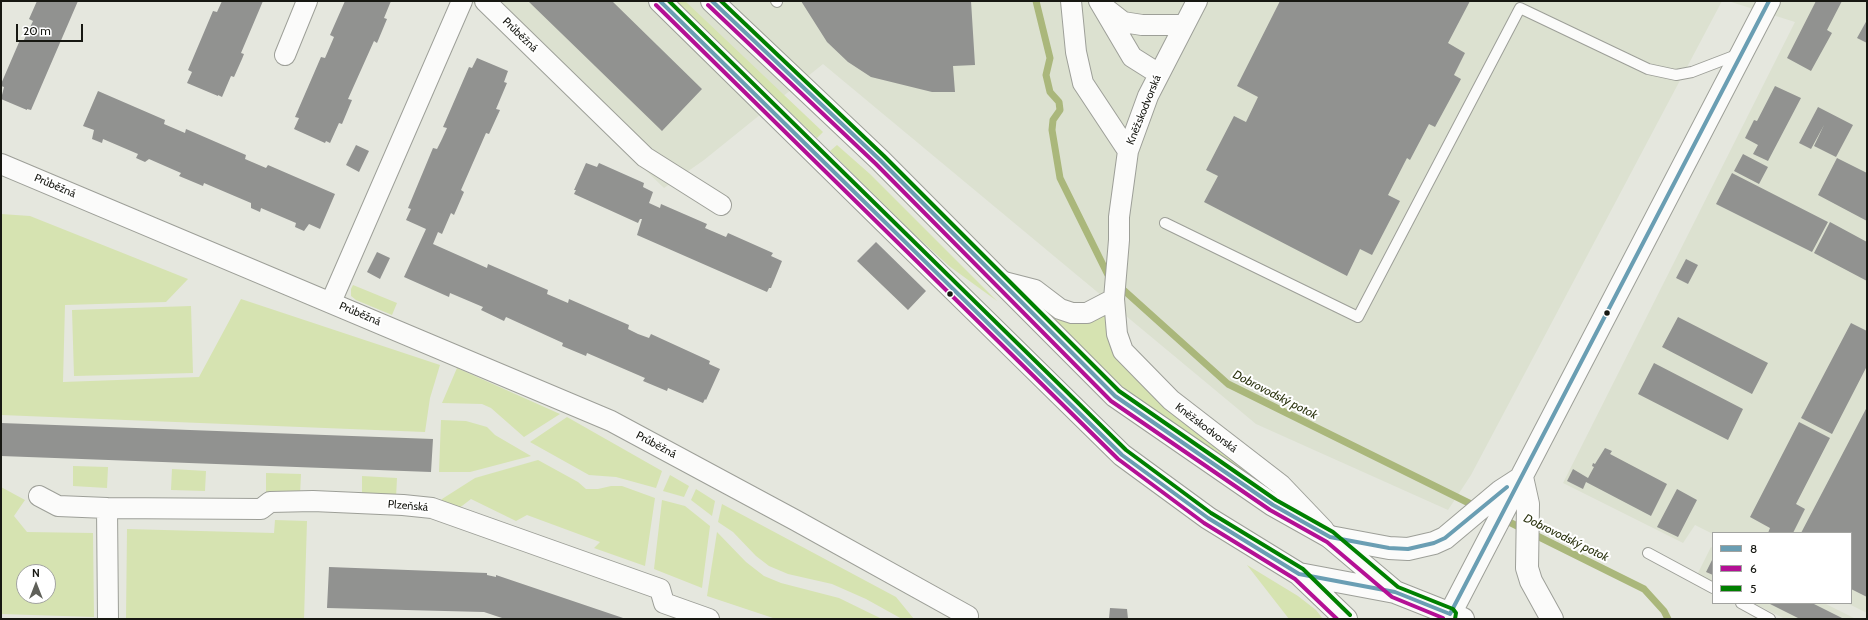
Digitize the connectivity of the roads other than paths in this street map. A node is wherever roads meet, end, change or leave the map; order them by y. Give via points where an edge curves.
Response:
1 (307, 1) edge
2 (462, 1) edge
3 (485, 1) edge
4 (660, 1) edge
5 (712, 1) edge
6 (1071, 1) edge
7 (1197, 1) edge
8 (1769, 1) edge
9 (1099, 2) edge
10 (1184, 25) junction
11 (1742, 53) junction
12 (285, 55) dead end
13 (1159, 74) junction
14 (1128, 151) junction
15 (1, 164) edge
16 (721, 205) dead end
17 (1164, 223) dead end
18 (1000, 281) junction
19 (1114, 298) junction
20 (331, 302) junction
21 (39, 496) dead end
22 (1513, 497) junction
23 (107, 508) junction
24 (1330, 538) junction
25 (1648, 553) dead end
26 (1299, 574) junction
27 (1712, 587) edge
28 (1395, 592) junction
29 (1742, 604) edge
30 (1457, 616) edge
31 (970, 618) edge
32 (108, 619) edge
33 (709, 619) edge
34 (1346, 619) edge
35 (1552, 619) edge
36 (1770, 619) edge

1 - 12 street
2 - 20 street, Průběžná
3 - 16 street, Průběžná via 645,157
4 - 26 main road via 1122,455 1208,518
5 - 18 main road via 880,160
6 - 14 street via 1076,52 1084,83
7 - 10 street, Kněžskodvorská
8 - 11 main road
9 - 10 street via 1123,22 1142,25
9 - 13 street via 1132,57
10 - 13 street, Kněžskodvorská
11 - 17 lane via 1692,72 1676,74 1648,69 1520,8 1358,317
11 - 22 main road
13 - 14 street, Kněžskodvorská via 1138,120
14 - 19 street, Kněžskodvorská via 1118,217 1119,240
15 - 20 street, Průběžná
18 - 19 street via 1035,290 1060,309 1072,313 1087,313
18 - 24 main road via 1115,396 1273,505
19 - 24 street, Kněžskodvorská via 1117,334 1123,351 1145,376 1171,400 1281,485
20 - 31 street, Průběžná via 611,421
21 - 23 street, Plzeňská via 58,506
22 - 24 main road via 1467,520 1445,538 1408,549
22 - 30 main road via 1493,532
22 - 35 main road via 1527,549 1527,568 1531,581
23 - 32 street
23 - 33 street, Plzeňská via 261,509 270,502 312,501 432,508 660,589 664,603
24 - 28 main road
25 - 27 lane
26 - 28 main road
26 - 34 main road
28 - 30 main road
29 - 36 lane

